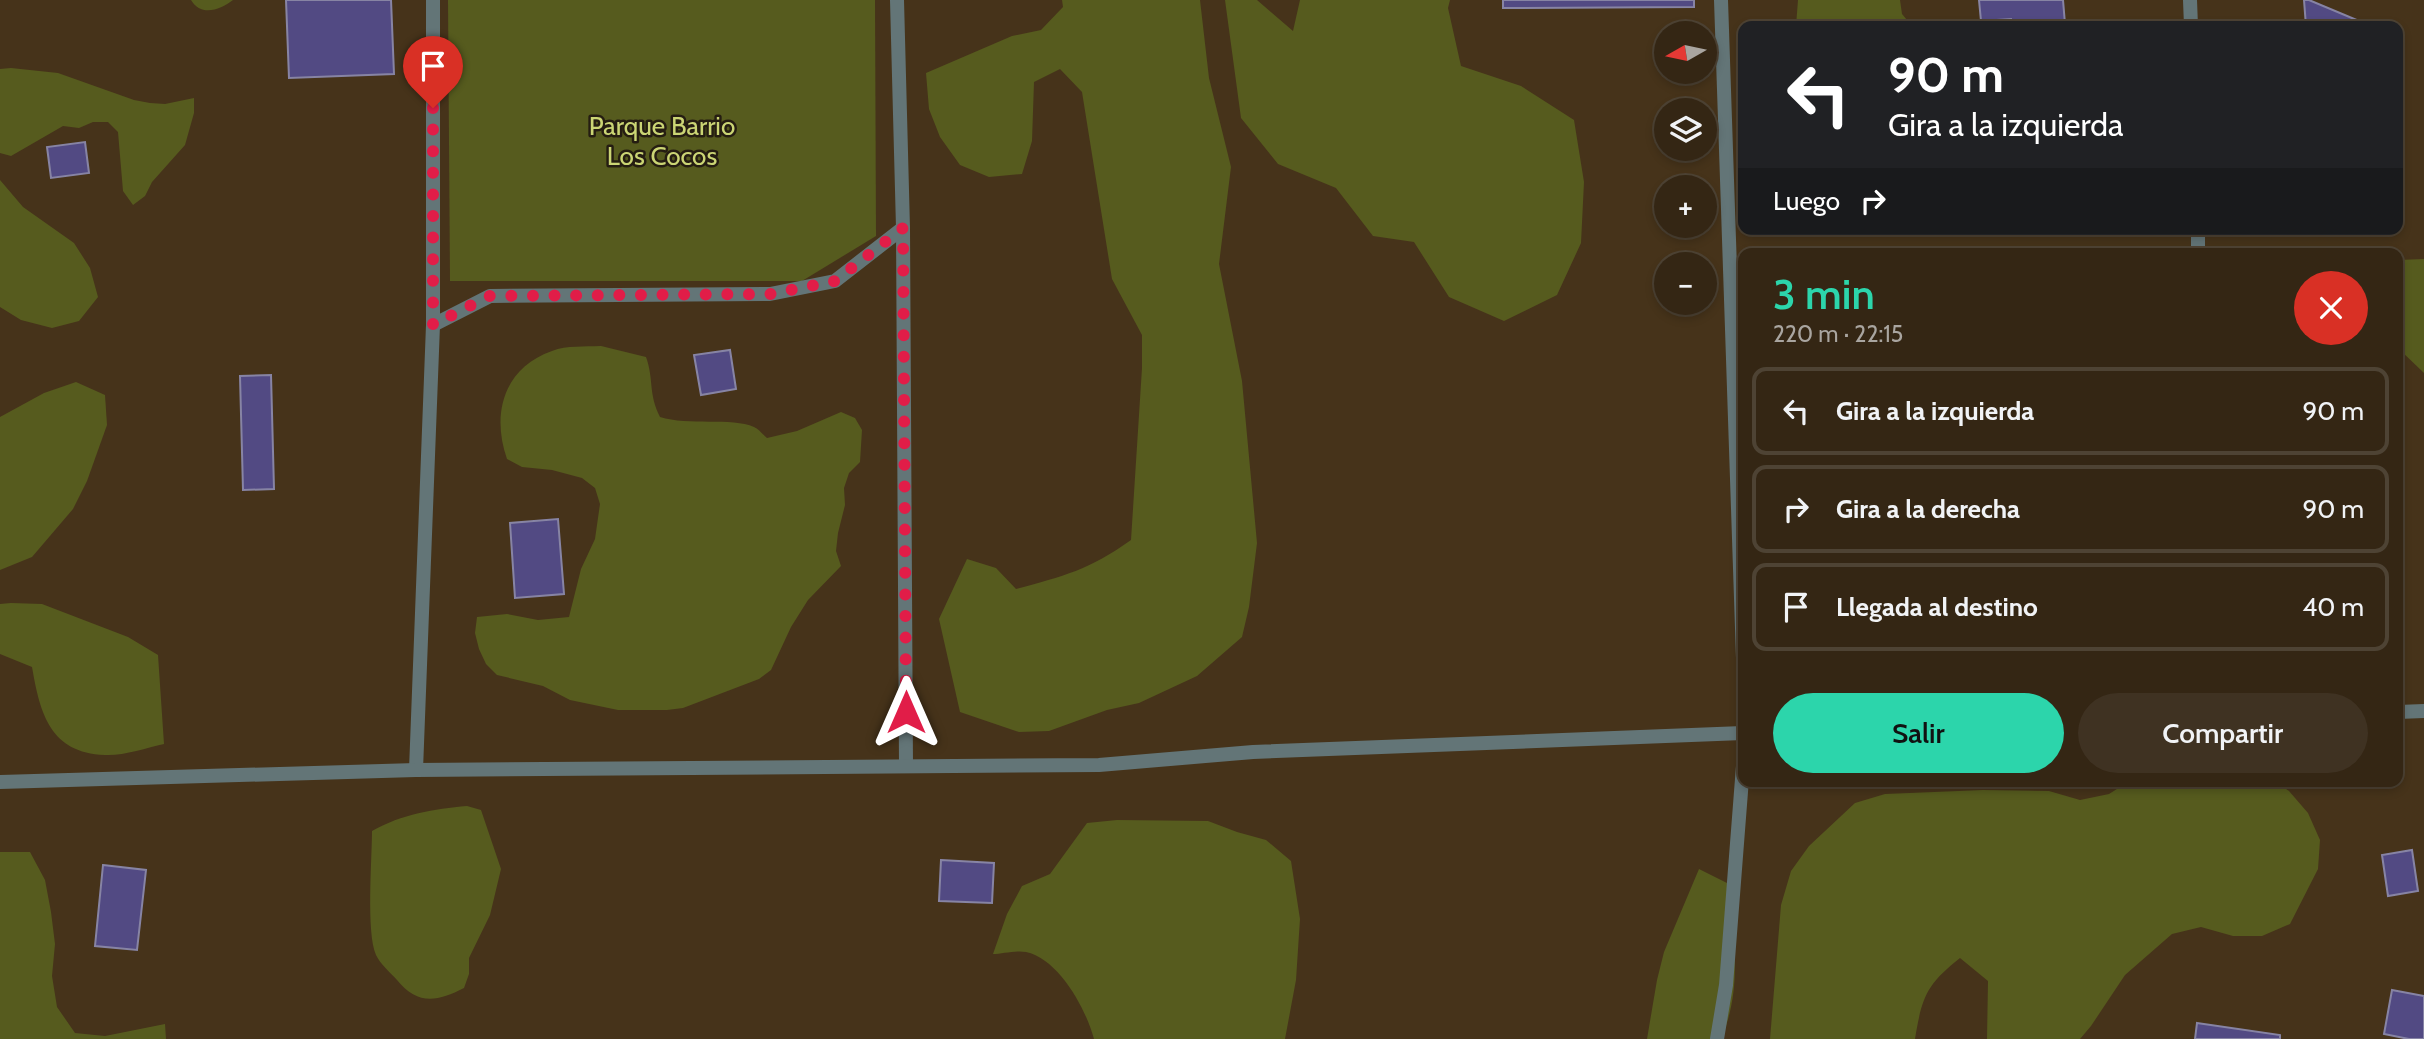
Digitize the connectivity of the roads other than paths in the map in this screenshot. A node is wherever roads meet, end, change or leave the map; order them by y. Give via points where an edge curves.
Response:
1 (433, 0) edge
2 (897, 0) edge
3 (1721, 0) edge
4 (2190, 0) edge
5 (2191, 21) edge
6 (903, 228) junction
7 (433, 325) junction
8 (1738, 508) edge
9 (2403, 712) edge
10 (2424, 712) edge
11 (1738, 733) edge
12 (906, 766) junction
13 (416, 770) junction
14 (0, 782) edge
15 (1741, 787) edge
16 (1717, 1039) edge

1 - 7 street
2 - 6 street
3 - 8 street
4 - 5 street
6 - 7 street via 835,281 770,294 489,296
6 - 12 street
7 - 13 street
9 - 10 street
11 - 12 street via 1253,752 1099,765
12 - 13 street
13 - 14 street
15 - 16 street via 1726,985

